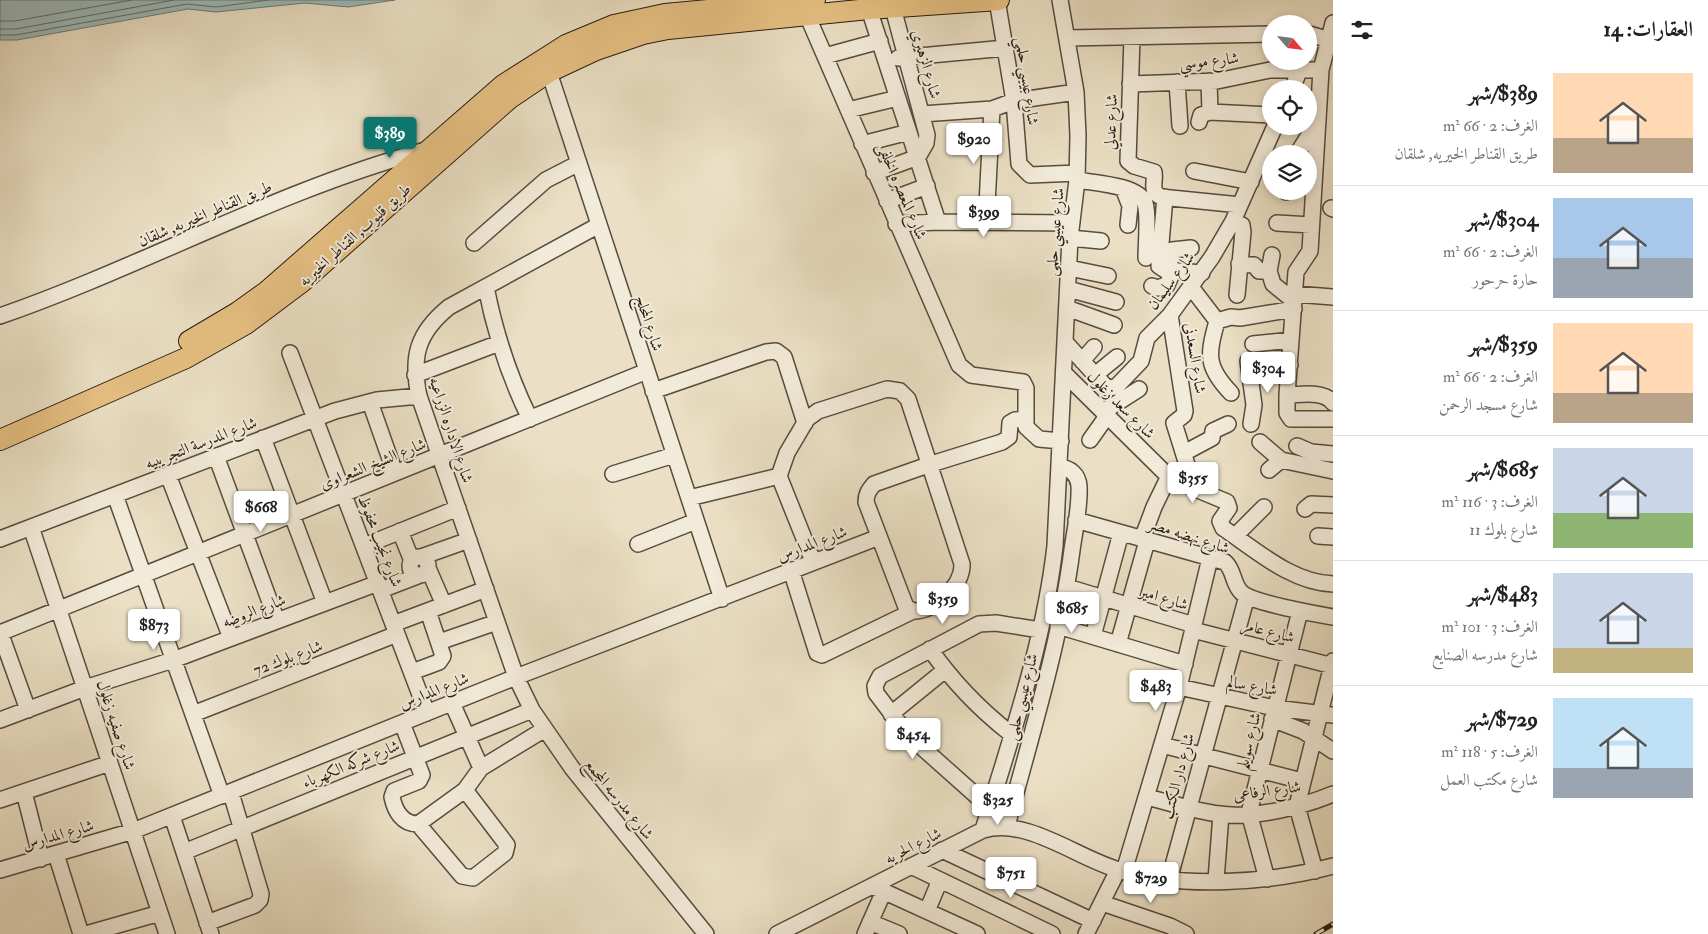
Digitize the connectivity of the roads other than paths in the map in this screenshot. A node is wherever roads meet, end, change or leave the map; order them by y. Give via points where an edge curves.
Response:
1 (998, 0) edge
2 (1060, 0) edge
3 (811, 7) edge
4 (892, 8) junction
5 (869, 9) junction
6 (1333, 23) edge
7 (1262, 34) edge
8 (1132, 37) junction
9 (1067, 38) junction
10 (1330, 40) edge
11 (880, 41) junction
12 (1006, 48) junction
13 (825, 56) junction
14 (906, 57) junction
15 (886, 59) junction
16 (547, 65) junction
17 (1270, 70) edge
18 (1318, 70) edge
19 (1322, 70) junction
20 (1209, 81) junction
21 (1177, 82) junction
22 (1130, 84) junction
23 (1076, 92) junction
24 (898, 98) junction
25 (1014, 101) junction
26 (992, 109) junction
27 (848, 110) junction
28 (922, 114) junction
29 (1262, 115) edge
30 (1318, 121) junction
31 (1180, 126) dead end
32 (909, 132) junction
33 (1271, 135) edge
34 (862, 144) junction
35 (1303, 145) edge
36 (426, 150) junction
37 (918, 157) junction
38 (579, 163) junction
39 (1194, 171) dead end
40 (874, 172) junction
41 (1077, 176) junction
42 (1251, 182) junction
43 (927, 186) junction
44 (1123, 188) junction
45 (1165, 197) junction
46 (887, 201) junction
47 (1240, 205) junction
48 (1146, 217) junction
49 (1163, 220) junction
50 (1233, 221) junction
51 (938, 222) junction
52 (986, 222) junction
53 (1277, 223) dead end
54 (896, 224) junction
55 (599, 225) junction
56 (1128, 225) dead end
57 (1311, 225) junction
58 (1071, 231) junction
59 (1154, 236) junction
60 (1101, 241) dead end
61 (474, 243) dead end
62 (333, 244) junction
63 (1191, 248) dead end
64 (1272, 255) dead end
65 (1239, 264) junction
66 (1069, 268) junction
67 (1171, 271) junction
68 (1269, 272) junction
69 (1202, 273) junction
70 (1108, 276) dead end
71 (1152, 286) dead end
72 (486, 287) junction
73 (1191, 287) junction
74 (1068, 289) junction
75 (1237, 295) dead end
76 (1333, 297) edge
77 (1294, 301) junction
78 (1116, 302) dead end
79 (1067, 308) junction
80 (1170, 315) junction
81 (0, 316) edge
82 (1217, 321) junction
83 (1114, 326) dead end
84 (1291, 340) junction
85 (499, 343) junction
86 (1066, 344) junction
87 (1253, 344) dead end
88 (1094, 347) dead end
89 (290, 353) dead end
90 (1117, 357) dead end
91 (1082, 361) junction
92 (1290, 365) junction
93 (647, 371) junction
94 (1064, 373) junction
95 (415, 375) junction
96 (1095, 375) junction
97 (1139, 389) dead end
98 (654, 391) junction
99 (1231, 393) dead end
100 (1287, 395) junction
101 (419, 396) junction
102 (370, 402) junction
103 (1333, 403) edge
104 (1105, 414) junction
105 (530, 418) junction
106 (315, 419) junction
107 (1025, 419) junction
108 (1333, 419) edge
109 (805, 424) junction
110 (1228, 424) dead end
111 (1252, 424) dead end
112 (3, 432) edge
113 (263, 438) junction
114 (1090, 440) dead end
115 (1061, 441) junction
116 (1260, 442) dead end
117 (1297, 446) dead end
118 (1184, 453) junction
119 (1333, 454) edge
120 (440, 455) junction
121 (674, 455) junction
122 (216, 456) junction
123 (928, 465) junction
124 (1059, 467) junction
125 (1333, 472) edge
126 (395, 473) junction
127 (168, 474) junction
128 (613, 474) dead end
129 (779, 476) junction
130 (1169, 476) junction
131 (344, 494) junction
132 (115, 495) junction
133 (689, 498) junction
134 (1333, 505) edge
135 (1264, 507) dead end
136 (458, 508) junction
137 (1305, 509) dead end
138 (292, 515) junction
139 (1076, 520) junction
140 (696, 521) junction
141 (31, 527) junction
142 (400, 531) junction
143 (1121, 533) junction
144 (245, 534) junction
145 (1235, 536) junction
146 (879, 537) junction
147 (0, 539) edge
148 (469, 540) junction
149 (1145, 540) junction
150 (638, 544) dead end
151 (364, 546) junction
152 (198, 553) junction
153 (1210, 558) junction
154 (813, 561) junction
155 (420, 565) junction
156 (791, 570) junction
157 (143, 575) junction
158 (1333, 584) edge
159 (379, 587) junction
160 (1067, 587) junction
161 (486, 589) junction
162 (1247, 596) junction
163 (1104, 598) junction
164 (722, 599) junction
165 (326, 603) junction
166 (444, 605) junction
167 (1129, 606) junction
168 (58, 610) junction
169 (428, 611) junction
170 (913, 611) junction
171 (1300, 611) junction
172 (1333, 617) edge
173 (277, 621) junction
174 (497, 622) junction
175 (1058, 626) junction
176 (1194, 628) junction
177 (395, 629) junction
178 (1040, 630) junction
179 (0, 633) edge
180 (1093, 636) junction
181 (230, 638) junction
182 (1234, 640) junction
183 (439, 642) junction
184 (1118, 644) junction
185 (930, 648) junction
186 (1289, 655) junction
187 (173, 660) junction
188 (1185, 664) junction
189 (1333, 665) edge
190 (945, 670) junction
191 (412, 672) junction
192 (516, 677) junction
193 (1179, 687) junction
194 (85, 688) junction
195 (1218, 697) junction
196 (452, 703) junction
197 (28, 710) junction
198 (532, 710) junction
199 (427, 713) junction
200 (1274, 713) junction
201 (193, 714) junction
202 (891, 714) junction
203 (1327, 715) edge
204 (0, 720) edge
205 (402, 724) junction
206 (545, 729) junction
207 (1012, 734) junction
208 (467, 736) junction
209 (1315, 737) junction
210 (1162, 745) junction
211 (1333, 751) edge
212 (1202, 755) junction
213 (416, 757) junction
214 (110, 763) junction
215 (481, 768) junction
216 (1260, 770) junction
217 (1302, 781) junction
218 (465, 790) junction
219 (24, 792) junction
220 (226, 794) junction
221 (1333, 794) edge
222 (1147, 797) junction
223 (0, 800) edge
224 (1297, 806) junction
225 (1187, 807) junction
226 (990, 808) junction
227 (1011, 811) junction
228 (1249, 813) junction
229 (1221, 814) junction
230 (172, 816) junction
231 (418, 824) junction
232 (1007, 826) junction
233 (242, 828) junction
234 (983, 830) junction
235 (133, 831) junction
236 (942, 850) junction
237 (184, 852) junction
238 (48, 856) junction
239 (911, 866) junction
240 (1333, 866) edge
241 (0, 870) edge
242 (1121, 871) junction
243 (1315, 871) junction
244 (1268, 879) junction
245 (940, 880) junction
246 (1169, 880) junction
247 (1216, 880) junction
248 (878, 889) junction
249 (1102, 903) junction
250 (927, 911) junction
251 (160, 913) junction
252 (209, 928) edge
253 (867, 928) edge
254 (799, 929) edge
255 (1092, 929) edge
256 (1168, 930) edge
257 (81, 934) edge
258 (86, 934) edge
259 (167, 934) edge
260 (706, 934) edge
261 (777, 934) edge
262 (899, 934) edge
263 (977, 934) edge
264 (1052, 934) edge
265 (1186, 934) edge

1 - 4 main road, طريق قليوب, القناطر الخيريه
1 - 12 street, شارع عيسي حلمي
2 - 9 street, شارع عيسي حلمى
3 - 5 main road, طريق قليوب, القناطر الخيريه
3 - 13 street, شارع المعصره الخلفى
3 - 16 main road, طريق قليوب, القناطر الخيريه via 638,18 590,34
4 - 5 main road, طريق قليوب, القناطر الخيريه
4 - 14 street, شارع الزهيري
5 - 11 street
6 - 10 street
7 - 8 street
8 - 9 street
8 - 22 street, شارع عدلي
9 - 23 street, شارع عيسي حلمى
10 - 19 street
11 - 13 street
11 - 15 street
12 - 14 street
12 - 25 street, شارع عيسي حلمي
13 - 27 street, شارع المعصره الخلفى
14 - 15 street
14 - 28 street, شارع الزهيري
15 - 24 street
16 - 36 main road, طريق قليوب, القناطر الخيريه via 503,85
16 - 38 street, شارع المحلج
16 - 62 main road, طريق قليوب, القناطر الخيريه
17 - 20 street, شارع موسي
18 - 19 street, شارع موسي
19 - 30 street
20 - 21 street, شارع موسي
20 - 29 street via 1204,117
21 - 22 street, شارع موسي
21 - 31 street
22 - 45 street, شارع عدلي via 1127,158 1134,166 1154,172 1155,192
23 - 25 street
23 - 41 street, شارع عيسي حلمى
24 - 27 street
24 - 32 street
25 - 26 street
25 - 41 street, شارع عيسي حلمي via 1022,169 1036,176
26 - 28 street
26 - 52 street
27 - 34 street, شارع المعصره الخلفى
28 - 37 street, شارع الزهيري via 927,135
30 - 35 street
30 - 57 street
32 - 34 street
32 - 37 street
33 - 42 street, شارع سليمان
34 - 40 street, شارع المعصره الخلفى
36 - 62 main road, طريق قليوب, القناطر الخيريه
36 - 81 street, طريق القناطر الخيريه, شلقان via 310,188 80,286
37 - 40 street
37 - 43 street
38 - 55 street, شارع المحلج
38 - 61 street via 546,180
39 - 42 street
40 - 46 street, شارع المعصره الخلفى
41 - 44 street
41 - 58 street, شارع عيسي حلمى
42 - 47 street, شارع سليمان
43 - 46 street
43 - 51 street
44 - 48 street via 1141,195 1146,205
44 - 56 street via 1130,206
45 - 47 street
45 - 49 street
46 - 54 street, شارع المعصره الخلفى
47 - 50 street, شارع سليمان
48 - 49 street
48 - 59 street
49 - 59 street
50 - 65 street via 1243,228
50 - 69 street, شارع سليمان
51 - 52 street
51 - 54 street
52 - 58 street
53 - 57 street
54 - 107 street, شارع المعصره الخلفى via 959,365 971,375 1023,382 1026,388
55 - 72 street, شارع الاداره الزراعيه
55 - 93 street, شارع المحلج
57 - 77 street via 1310,251 1298,267
58 - 60 street
58 - 66 street, شارع عيسي حلمى
59 - 67 street via 1151,254 1159,266
62 - 112 main road, طريق قليوب, القناطر الخيريه via 278,302 246,324 186,358 104,388
63 - 67 street via 1172,250
64 - 68 street
65 - 68 street via 1254,264 1260,271
65 - 75 street
66 - 70 street
66 - 74 street, شارع عيسي حلمى
67 - 69 street
67 - 71 street via 1167,285
68 - 77 street via 1272,284
69 - 73 street, شارع سليمان
72 - 85 street
72 - 95 street, شارع الاداره الزراعيه via 436,318 418,347
73 - 80 street, شارع سليمان
73 - 82 street
74 - 78 street
74 - 79 street, شارع عيسي حلمى
76 - 77 street
77 - 82 street via 1240,318 1231,316
77 - 84 street
79 - 83 street
79 - 86 street, شارع عيسي حلمى
80 - 96 street, شارع سليمان via 1144,342 1141,361 1116,387 1107,388
80 - 118 street, شارع السعدنى via 1185,411 1174,423
82 - 99 street via 1209,351 1220,382
84 - 87 street
84 - 92 street
85 - 95 street
85 - 105 street
86 - 91 street, شارع سليمان
86 - 94 street, شارع عيسي حلمى
88 - 91 street
89 - 106 street, شارع نجيب محفوظ
90 - 96 street
91 - 96 street, شارع سليمان
92 - 100 street
92 - 111 street via 1249,366 1254,405
93 - 98 street, شارع المحلج
93 - 105 street, شارع الشيخ الشعراوى
94 - 104 street, شارع سعد زغلول
94 - 115 street, شارع عيسي حلمى
95 - 101 street, شارع الاداره الزراعيه
97 - 104 street
98 - 109 street via 776,351 784,358
98 - 121 street, شارع المحلج
100 - 103 street via 1327,396
100 - 108 street via 1287,413 1291,419
101 - 102 street, شارع المدرسة التجريبيه
101 - 120 street, شارع الاداره الزراعيه
102 - 106 street, شارع المدرسة التجريبيه
102 - 126 street
104 - 114 street
104 - 130 street, شارع سعد زغلول
105 - 120 street, شارع الشيخ الشعراوى
106 - 113 street, شارع المدرسة التجريبيه
106 - 131 street, شارع نجيب محفوظ
107 - 115 street via 1026,427 1039,439
107 - 123 street via 1010,423 1009,437 1002,442
109 - 123 street via 818,411 887,389 900,391 908,399
109 - 129 street via 787,453
110 - 118 street via 1213,432 1212,438
113 - 122 street, شارع المدرسة التجريبيه
113 - 138 street
115 - 124 street, شارع عيسي حلمى
116 - 125 street via 1275,465
117 - 119 street via 1311,452
118 - 130 street, شارع السعدنى via 1187,470
120 - 126 street, شارع الشيخ الشعراوى
120 - 136 street, شارع الاداره الزراعيه
121 - 128 street
121 - 133 street, شارع المحلج
122 - 127 street, شارع المدرسة التجريبيه
122 - 144 street
123 - 146 street via 874,484 869,490 866,502
123 - 170 street via 962,570 958,581 936,604
124 - 139 street, شارع عيسي حلمى via 1067,468 1079,485
124 - 178 street, شارع عيسي حلمى via 1054,554
126 - 131 street, شارع الشيخ الشعراوى
127 - 132 street, شارع المدرسة التجريبيه
127 - 152 street
129 - 133 street
129 - 154 street
130 - 145 street, شارع سعد زغلول via 1227,502 1229,508 1220,523
130 - 149 street via 1154,507
131 - 138 street, شارع الشيخ الشعراوى
131 - 151 street, شارع نجيب محفوظ
132 - 141 street, شارع المدرسة التجريبيه
132 - 157 street
133 - 140 street, شارع المحلج
134 - 137 street via 1311,504
135 - 145 street
136 - 142 street
136 - 148 street, شارع الاداره الزراعيه
138 - 144 street, شارع الشيخ الشعراوى
138 - 165 street
139 - 143 street, شارع نهضه مصر
139 - 160 street, شارع عيسي حلمى
140 - 150 street
140 - 164 street, شارع المحلج
141 - 147 street, شارع المدرسة التجريبيه
141 - 168 street, شارع صفيه زغلول
142 - 151 street
142 - 155 street
143 - 149 street, شارع نهضه مصر
143 - 163 street
144 - 152 street, شارع الشيخ الشعراوى
144 - 173 street
145 - 158 street, شارع سعد زغلول via 1294,574
146 - 154 street, شارع المدارس
146 - 170 street via 906,607
148 - 155 street, شارع الروضه
148 - 161 street, شارع الاداره الزراعيه
149 - 153 street, شارع نهضه مصر
149 - 167 street
151 - 159 street, شارع نجيب محفوظ
152 - 157 street, شارع الشيخ الشعراوى
152 - 181 street
153 - 162 street, شارع نهضه مصر via 1229,566 1238,588
153 - 176 street
154 - 156 street, شارع المدارس
155 - 159 street, شارع الروضه
155 - 166 street
156 - 164 street, شارع المدارس
156 - 170 street via 818,653 822,655
157 - 168 street, شارع الشيخ الشعراوى
157 - 187 street
159 - 165 street, شارع الروضه
159 - 177 street, شارع نجيب محفوظ
160 - 163 street, شارع امير
160 - 175 street, شارع عيسي حلمى
161 - 166 street, شارع بلوك 72
161 - 174 street, شارع الاداره الزراعيه
162 - 171 street
162 - 182 street, شارع دار الكتب
163 - 167 street, شارع امير
163 - 180 street
164 - 192 street, شارع المدارس
165 - 173 street, شارع الروضه
166 - 169 street, شارع بلوك 72
167 - 176 street, شارع امير
167 - 184 street
168 - 179 street, شارع الشيخ الشعراوى
168 - 194 street, شارع صفيه زغلول
169 - 177 street, شارع بلوك 72
169 - 183 street
171 - 172 street
171 - 186 street, شارع سويلم
173 - 181 street, شارع الروضه
174 - 183 street
174 - 192 street, شارع الاداره الزراعيه
175 - 180 street
175 - 227 street, شارع عيسي حلمى
176 - 182 street, شارع عامر
176 - 188 street
177 - 191 street, شارع نجيب محفوظ
177 - 201 street, شارع بلوك 72
178 - 185 street via 996,623 979,624
178 - 207 street, شارع عيسي حلمى
179 - 197 street
180 - 184 street
181 - 187 street, شارع الروضه
182 - 186 street, شارع عامر
182 - 195 street, شارع دار الكتب
183 - 191 street via 444,653 439,662
184 - 188 street
185 - 190 street
185 - 202 street via 880,676 876,692
186 - 189 street, شارع عامر
186 - 200 street, شارع سويلم
187 - 194 street, شارع الروضه
187 - 201 street
188 - 193 street
189 - 203 street
190 - 202 street
190 - 207 street via 976,705
191 - 199 street, شارع نجيب محفوظ
192 - 196 street, شارع المدارس
192 - 198 street, شارع مدرسه المجمع
193 - 195 street, شارع سالم
193 - 210 street
194 - 197 street, شارع الروضه
194 - 214 street, شارع صفيه زغلول
195 - 200 street, شارع سالم
195 - 212 street, شارع دار الكتب
196 - 199 street, شارع المدارس
196 - 208 street
197 - 204 street, شارع الروضه
198 - 206 street, شارع مدرسه المجمع
198 - 208 street, شارع شركه الكهرباء
199 - 205 street, شارع المدارس
200 - 203 street, شارع سالم
200 - 209 street
200 - 216 street, شارع سويلم
201 - 220 street
202 - 226 street via 926,752
203 - 209 street
205 - 213 street
205 - 220 street, شارع المدارس
206 - 215 street
206 - 260 street, شارع مدرسه المجمع via 572,768
207 - 226 street, شارع عيسي حلمى
208 - 213 street, شارع شركه الكهرباء
208 - 215 street
209 - 211 street
209 - 217 street
210 - 212 street
210 - 222 street
212 - 216 street
212 - 225 street, شارع دار الكتب
213 - 231 street via 421,778 394,791 392,796 403,820
213 - 233 street, شارع شركه الكهرباء
214 - 219 street
214 - 235 street, شارع صفيه زغلول
215 - 218 street
216 - 217 street
216 - 228 street, شارع سويلم
217 - 224 street
218 - 231 street
218 - 231 street via 507,845 504,854 472,878 462,876
219 - 223 street
219 - 238 street
220 - 230 street, شارع المدارس
220 - 233 street
221 - 224 street, شارع الرفاعى
222 - 225 street, شارع الرفاعى
222 - 242 street
224 - 228 street, شارع الرفاعى
224 - 243 street
225 - 229 street, شارع الرفاعى
225 - 246 street, شارع دار الكتب
226 - 227 street via 1000,812
226 - 234 street, شارع عيسي حلمى
227 - 232 street, شارع عيسي حلمى
228 - 229 street, شارع الرفاعى
228 - 244 street
229 - 247 street
230 - 235 street, شارع المدارس
230 - 237 street
232 - 234 street, شارع الحريه
232 - 242 street, شارع الحريه
233 - 237 street, شارع شركه الكهرباء
233 - 252 street via 260,900
234 - 236 street, شارع الحريه
235 - 238 street, شارع المدارس
235 - 251 street, شارع صفيه زغلول
236 - 239 street, شارع الحريه
236 - 255 street
237 - 252 street
238 - 241 street, شارع المدارس
238 - 257 street
239 - 245 street
239 - 248 street, شارع الحريه
240 - 243 street, شارع الحريه
242 - 246 street, شارع الحريه
242 - 249 street
243 - 244 street, شارع الحريه
244 - 247 street, شارع الحريه
245 - 250 street
245 - 264 street
246 - 247 street, شارع الحريه
248 - 250 street
248 - 253 street
248 - 254 street, شارع الحريه
249 - 255 street
249 - 256 street
250 - 263 street
251 - 258 street
251 - 259 street, شارع صفيه زغلول
253 - 262 street
254 - 261 street, شارع الحريه
256 - 265 street

